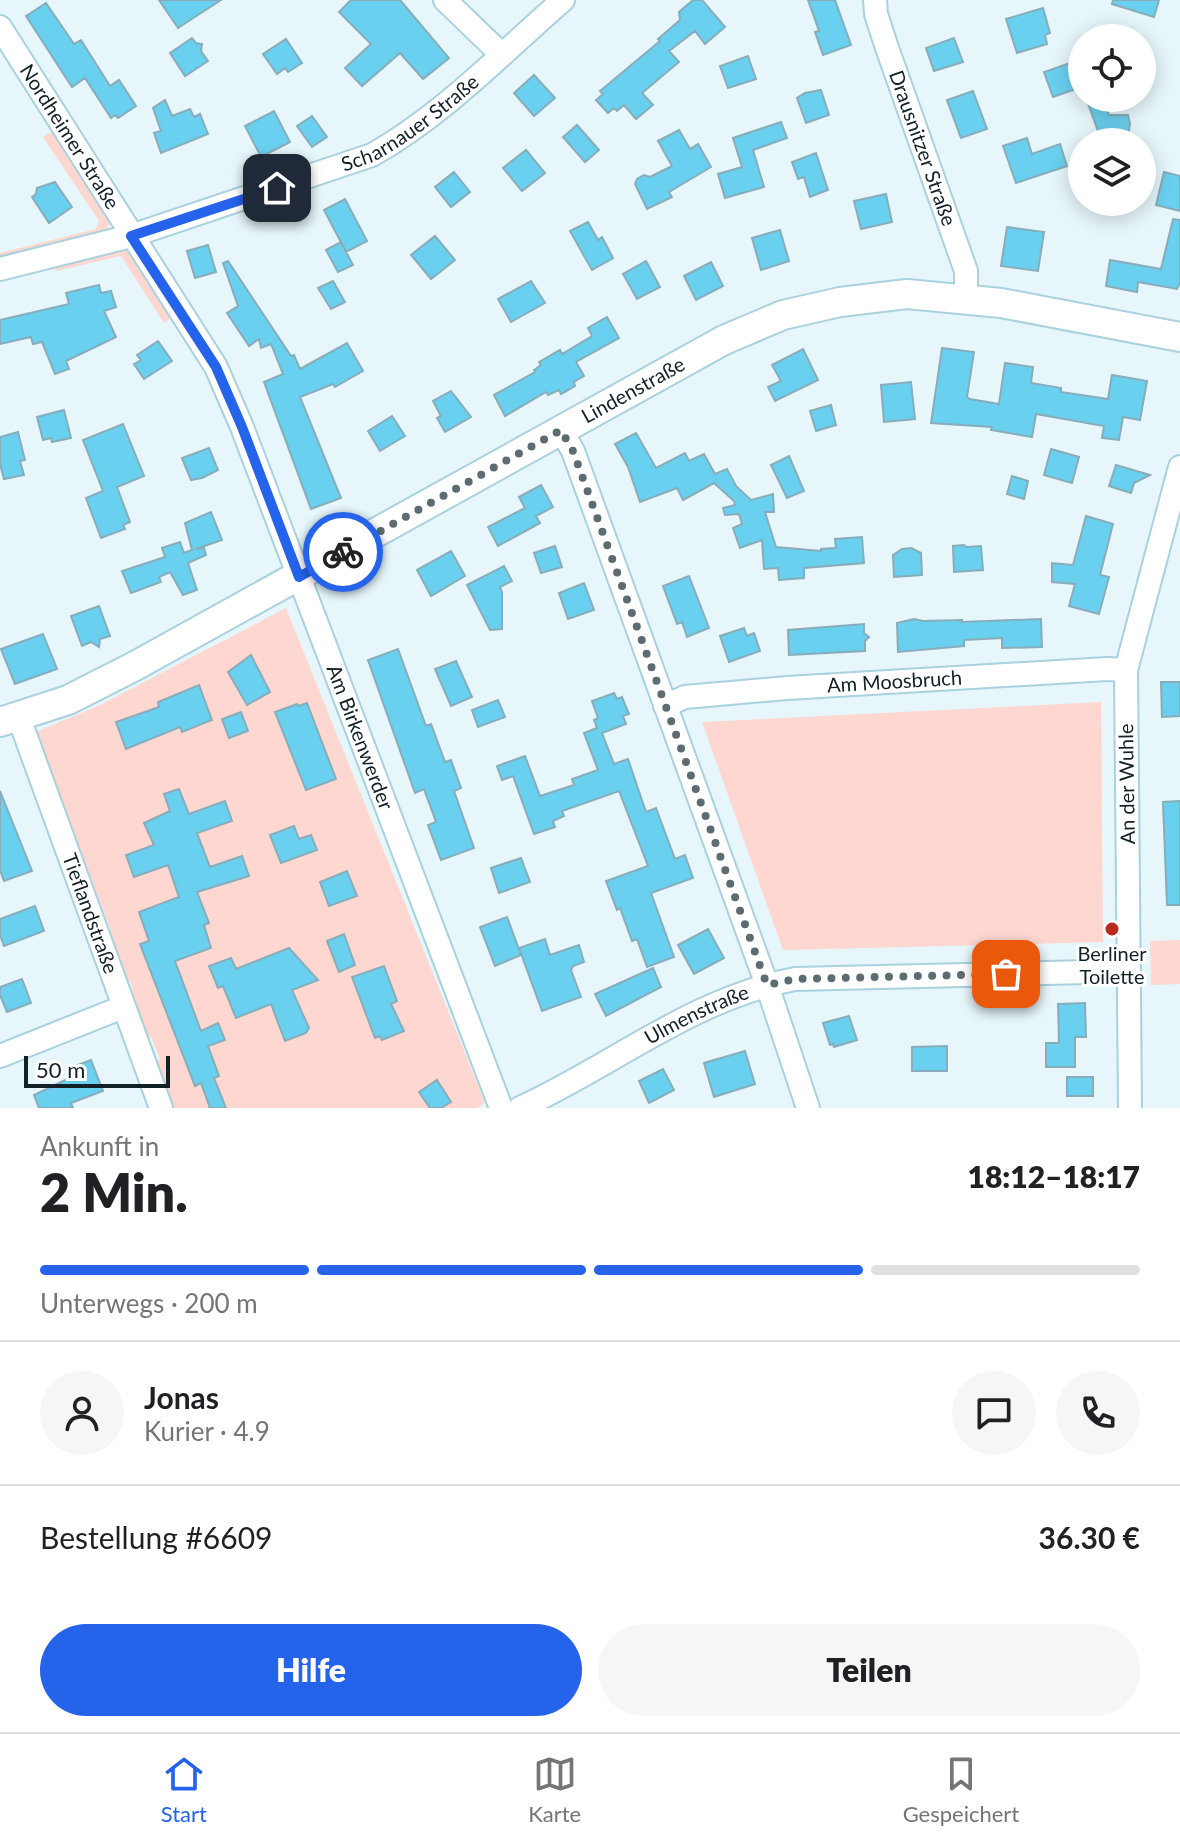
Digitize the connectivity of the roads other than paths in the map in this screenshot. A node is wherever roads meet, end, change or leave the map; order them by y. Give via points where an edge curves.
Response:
1 (445, 0) edge
2 (563, 0) edge
3 (875, 0) edge
4 (0, 27) edge
5 (501, 54) junction
6 (131, 236) junction
7 (0, 269) edge
8 (966, 298) junction
9 (1180, 337) edge
10 (216, 367) joint
11 (561, 430) junction
12 (1180, 467) edge
13 (299, 577) junction
14 (1126, 670) junction
15 (665, 706) junction
16 (9, 720) edge
17 (1129, 971) junction
18 (767, 985) junction
19 (123, 1007) junction
20 (0, 1056) edge
21 (161, 1108) edge
22 (501, 1108) edge
23 (520, 1108) edge
24 (808, 1108) edge
25 (1130, 1108) edge

1 - 5 street
2 - 5 street, Scharnauer Straße
3 - 8 street, Drausnitzer Straße via 882,35 966,271
4 - 6 street, Nordheimer Straße
5 - 6 street, Scharnauer Straße via 432,116 372,155
6 - 7 street, Scharnauer Straße
6 - 10 street, Nordheimer Straße
8 - 9 street, Lindenstraße
8 - 11 street, Lindenstraße via 907,294 783,315 724,340
10 - 13 street, Am Birkenwerder
11 - 13 street, Lindenstraße
11 - 15 street
12 - 14 street, An der Wuhle
13 - 16 street, Lindenstraße via 68,700
13 - 22 street, Am Birkenwerder
14 - 15 street, Am Moosbruch via 787,688 685,697
14 - 17 street, An der Wuhle
15 - 18 street
16 - 19 street, Tieflandstraße
17 - 18 street, Ulmenstraße via 795,979
17 - 25 street, An der Wuhle
18 - 23 street, Ulmenstraße via 706,1008
18 - 24 street
19 - 20 street
19 - 21 street, Tieflandstraße

